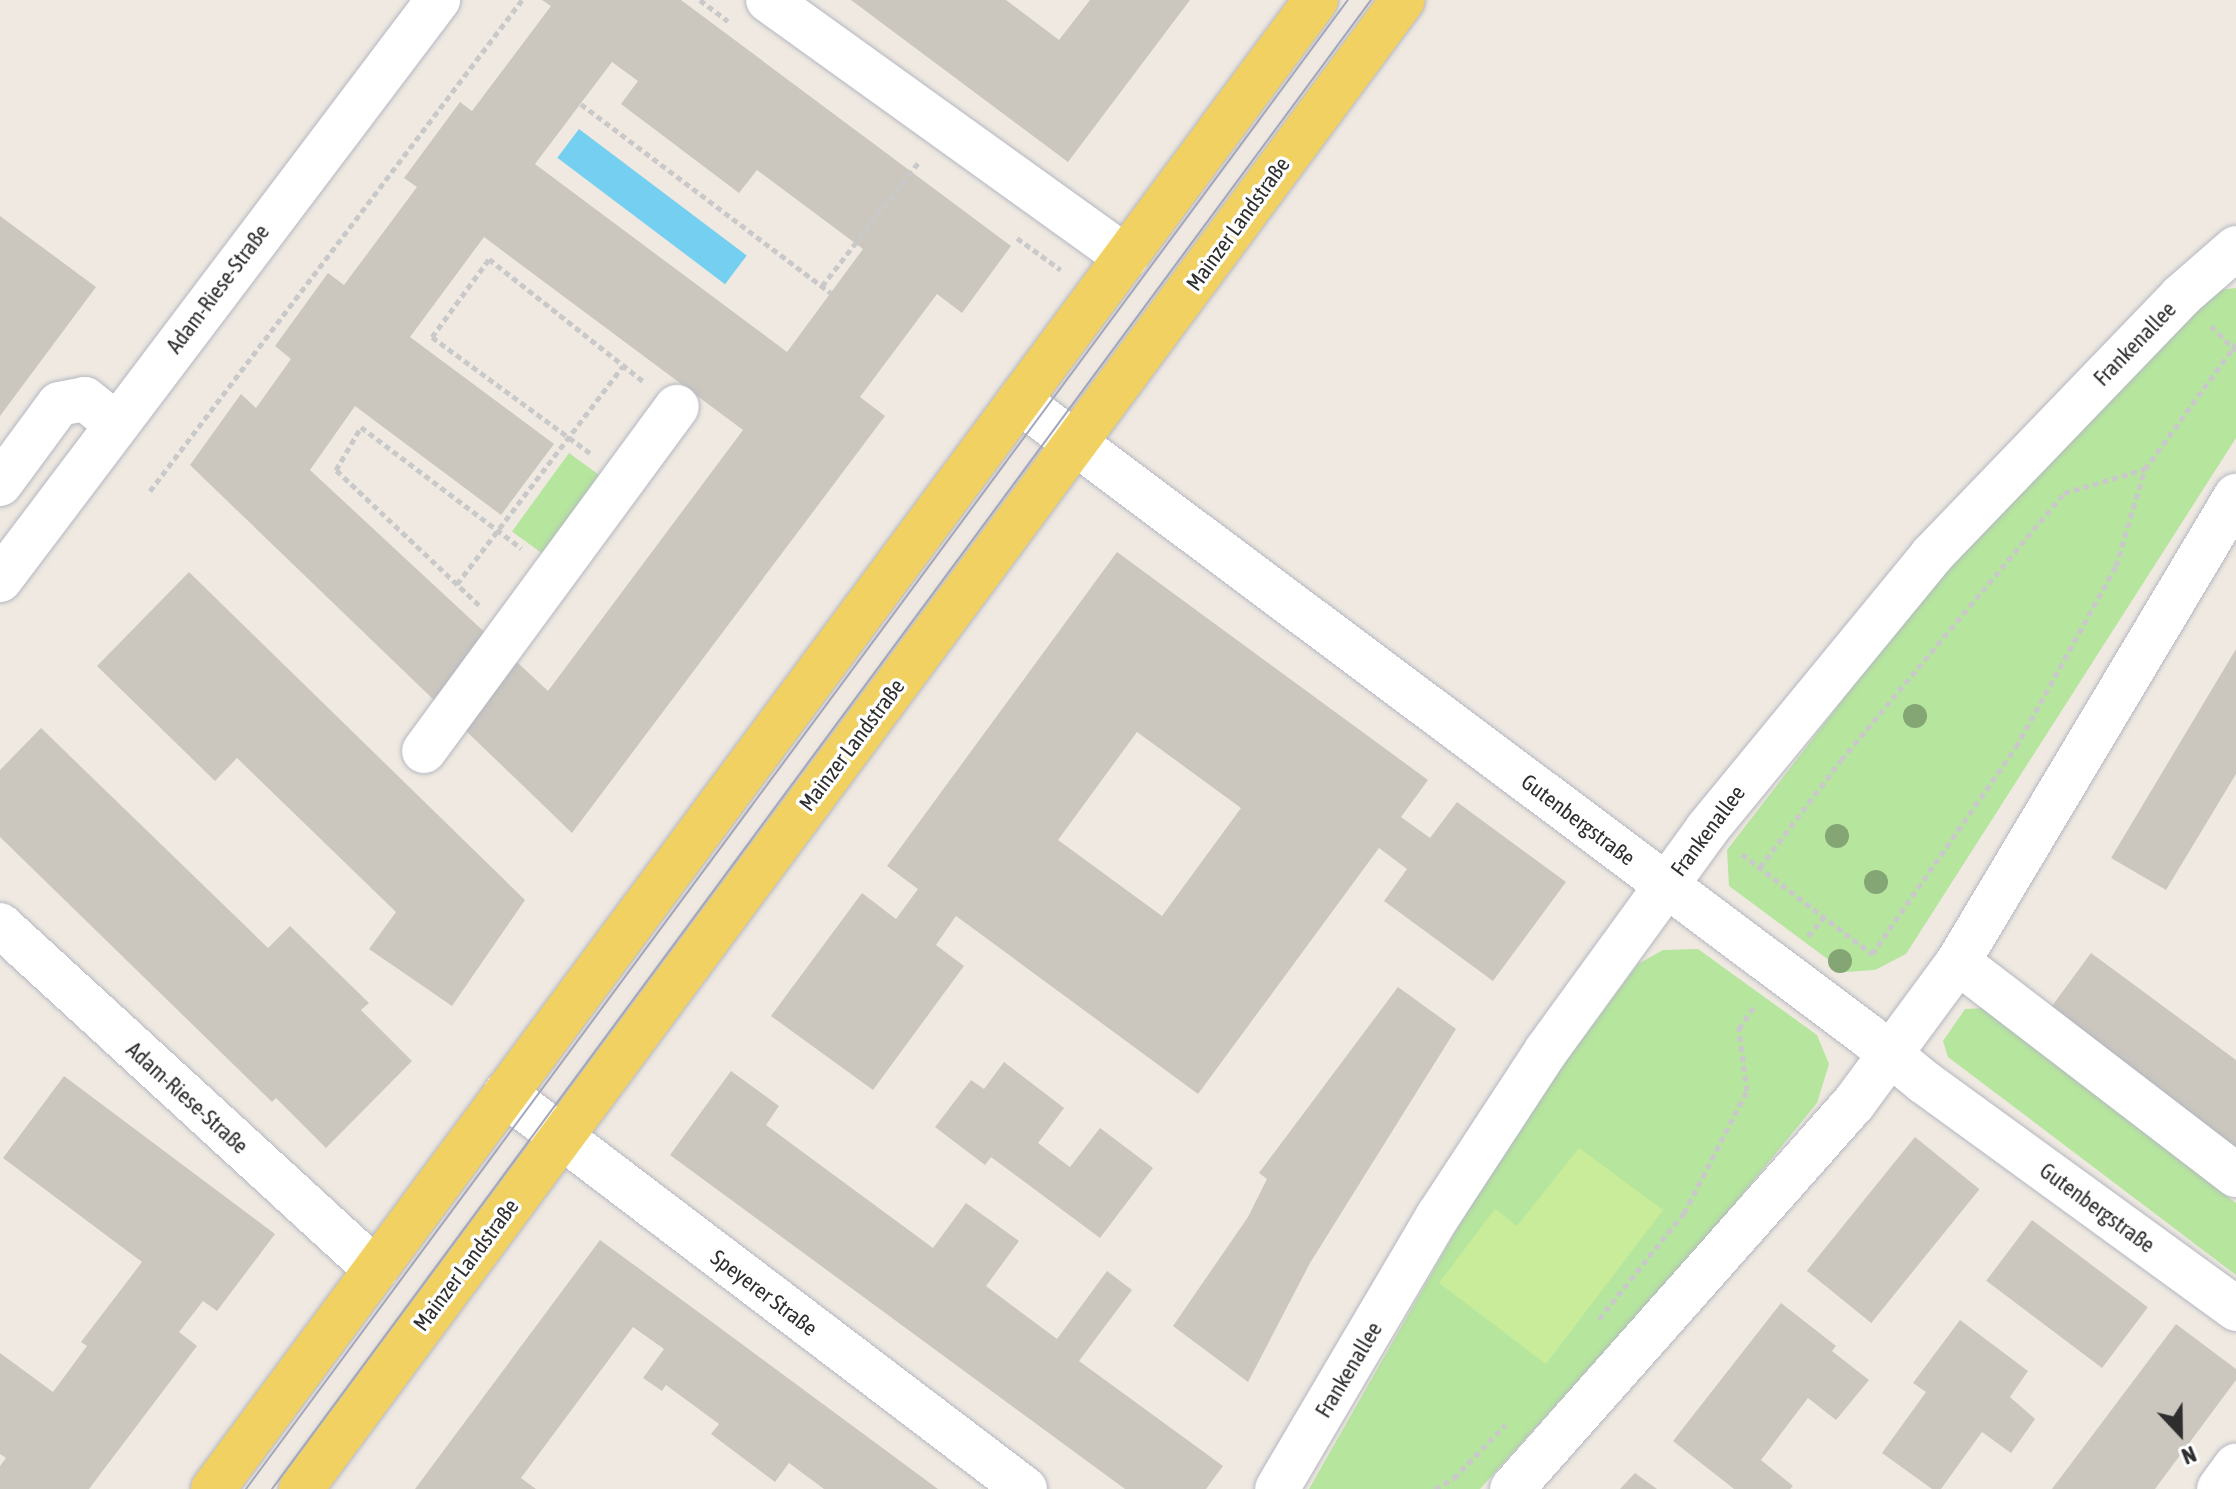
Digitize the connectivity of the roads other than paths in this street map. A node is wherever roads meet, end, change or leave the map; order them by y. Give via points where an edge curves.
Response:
1 (438, 0) edge
2 (768, 0) edge
3 (1316, 0) edge
4 (1403, 0) edge
5 (2236, 248) edge
6 (1126, 257) junction
7 (1019, 401) junction
8 (677, 407) road end
9 (116, 424) junction
10 (1075, 444) junction
11 (0, 484) edge
12 (2236, 496) edge
13 (0, 580) edge
14 (424, 751) dead end
15 (1666, 885) junction
16 (0, 925) edge
17 (1958, 962) junction
18 (1891, 1054) junction
19 (505, 1094) junction
20 (561, 1138) junction
21 (2236, 1175) edge
22 (376, 1270) junction
23 (2236, 1309) edge
24 (2236, 1466) edge
25 (213, 1489) edge
26 (301, 1489) edge
27 (1025, 1489) edge
28 (1277, 1489) edge
29 (1512, 1489) edge
30 (2219, 1489) edge

1 - 9 street, Adam-Riese-Straße
2 - 6 street
3 - 6 main road
4 - 10 main road, Mainzer Landstraße
5 - 15 street, Frankenallee via 2181,296 1932,555 1817,691
6 - 7 main road
7 - 10 street, Gutenbergstraße
7 - 19 main road
8 - 14 street
9 - 11 street via 85,399 59,404
9 - 13 street, Adam-Riese-Straße
10 - 15 street, Gutenbergstraße
10 - 20 main road, Mainzer Landstraße
12 - 17 street
15 - 18 street, Gutenbergstraße
15 - 28 street, Frankenallee via 1546,1051 1438,1216
16 - 22 street, Adam-Riese-Straße
17 - 18 street
17 - 21 street
18 - 23 street, Gutenbergstraße
18 - 29 street via 1844,1115
19 - 20 street, Speyerer Straße
19 - 22 main road
20 - 26 main road, Mainzer Landstraße
20 - 27 street, Speyerer Straße
22 - 25 main road
24 - 30 street

